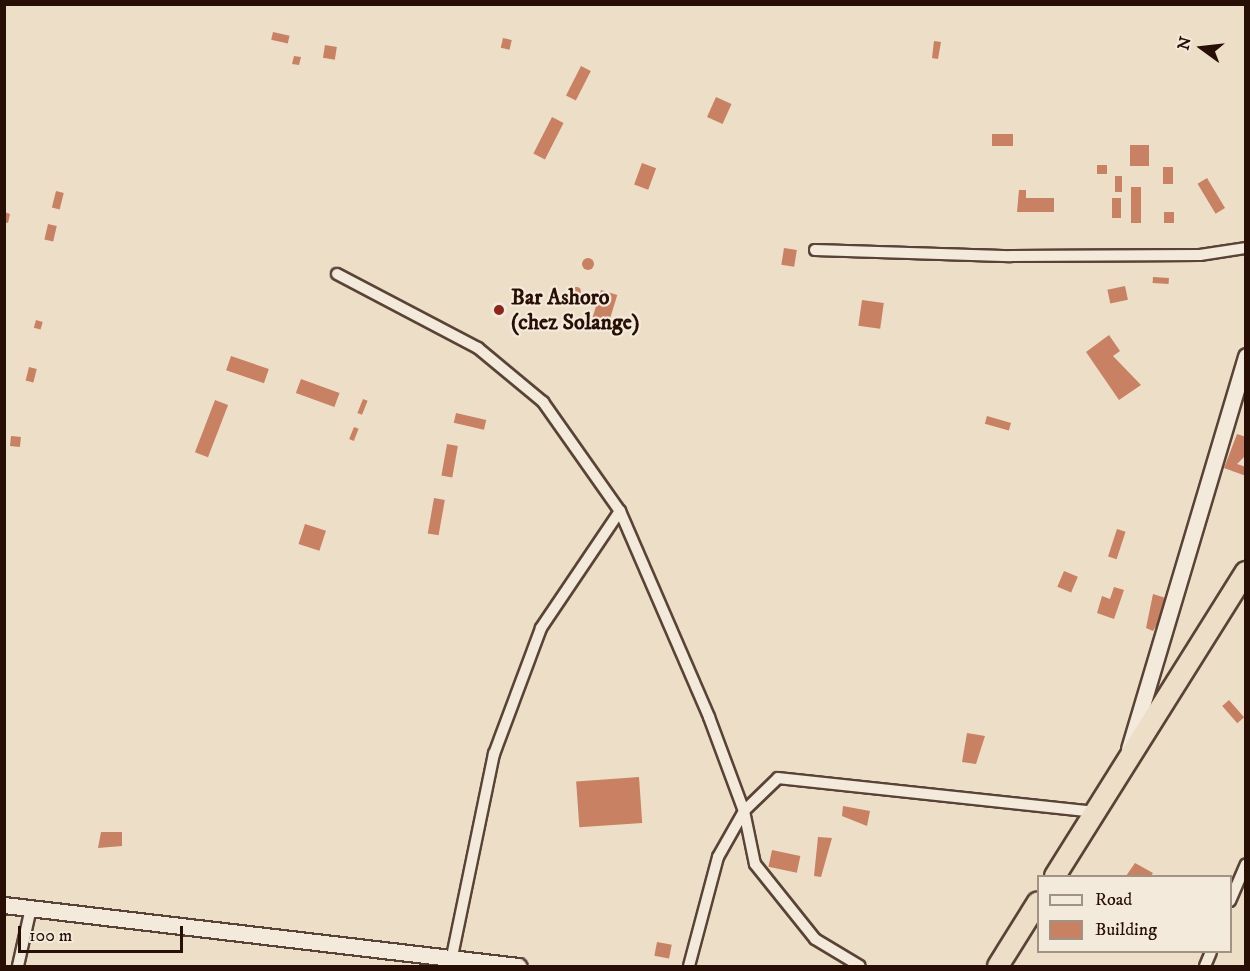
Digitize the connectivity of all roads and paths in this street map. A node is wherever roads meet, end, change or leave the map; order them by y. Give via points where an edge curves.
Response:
1 (1245, 248) edge
2 (815, 250) dead end
3 (337, 274) dead end
4 (1245, 356) edge
5 (620, 511) junction
6 (1245, 573) edge
7 (1124, 766) junction
8 (744, 811) junction
9 (1095, 812) junction
10 (1245, 864) edge
11 (1056, 875) edge
12 (1232, 896) edge
13 (1037, 904) edge
14 (4, 905) edge
15 (31, 908) junction
16 (451, 962) edge
17 (18, 966) edge
18 (518, 966) edge
19 (689, 966) edge
20 (860, 966) edge
21 (998, 966) edge

1 - 2 street via 1200,255 1023,256
3 - 5 street via 478,348 543,402
4 - 7 street
5 - 8 street
5 - 16 street via 541,628 494,754
6 - 7 highway
7 - 9 highway
8 - 9 street via 778,778
8 - 19 street via 718,857
8 - 20 street via 755,864 815,939
9 - 11 highway
10 - 12 street
13 - 21 highway
14 - 15 street
15 - 16 street
15 - 17 street
16 - 18 street

